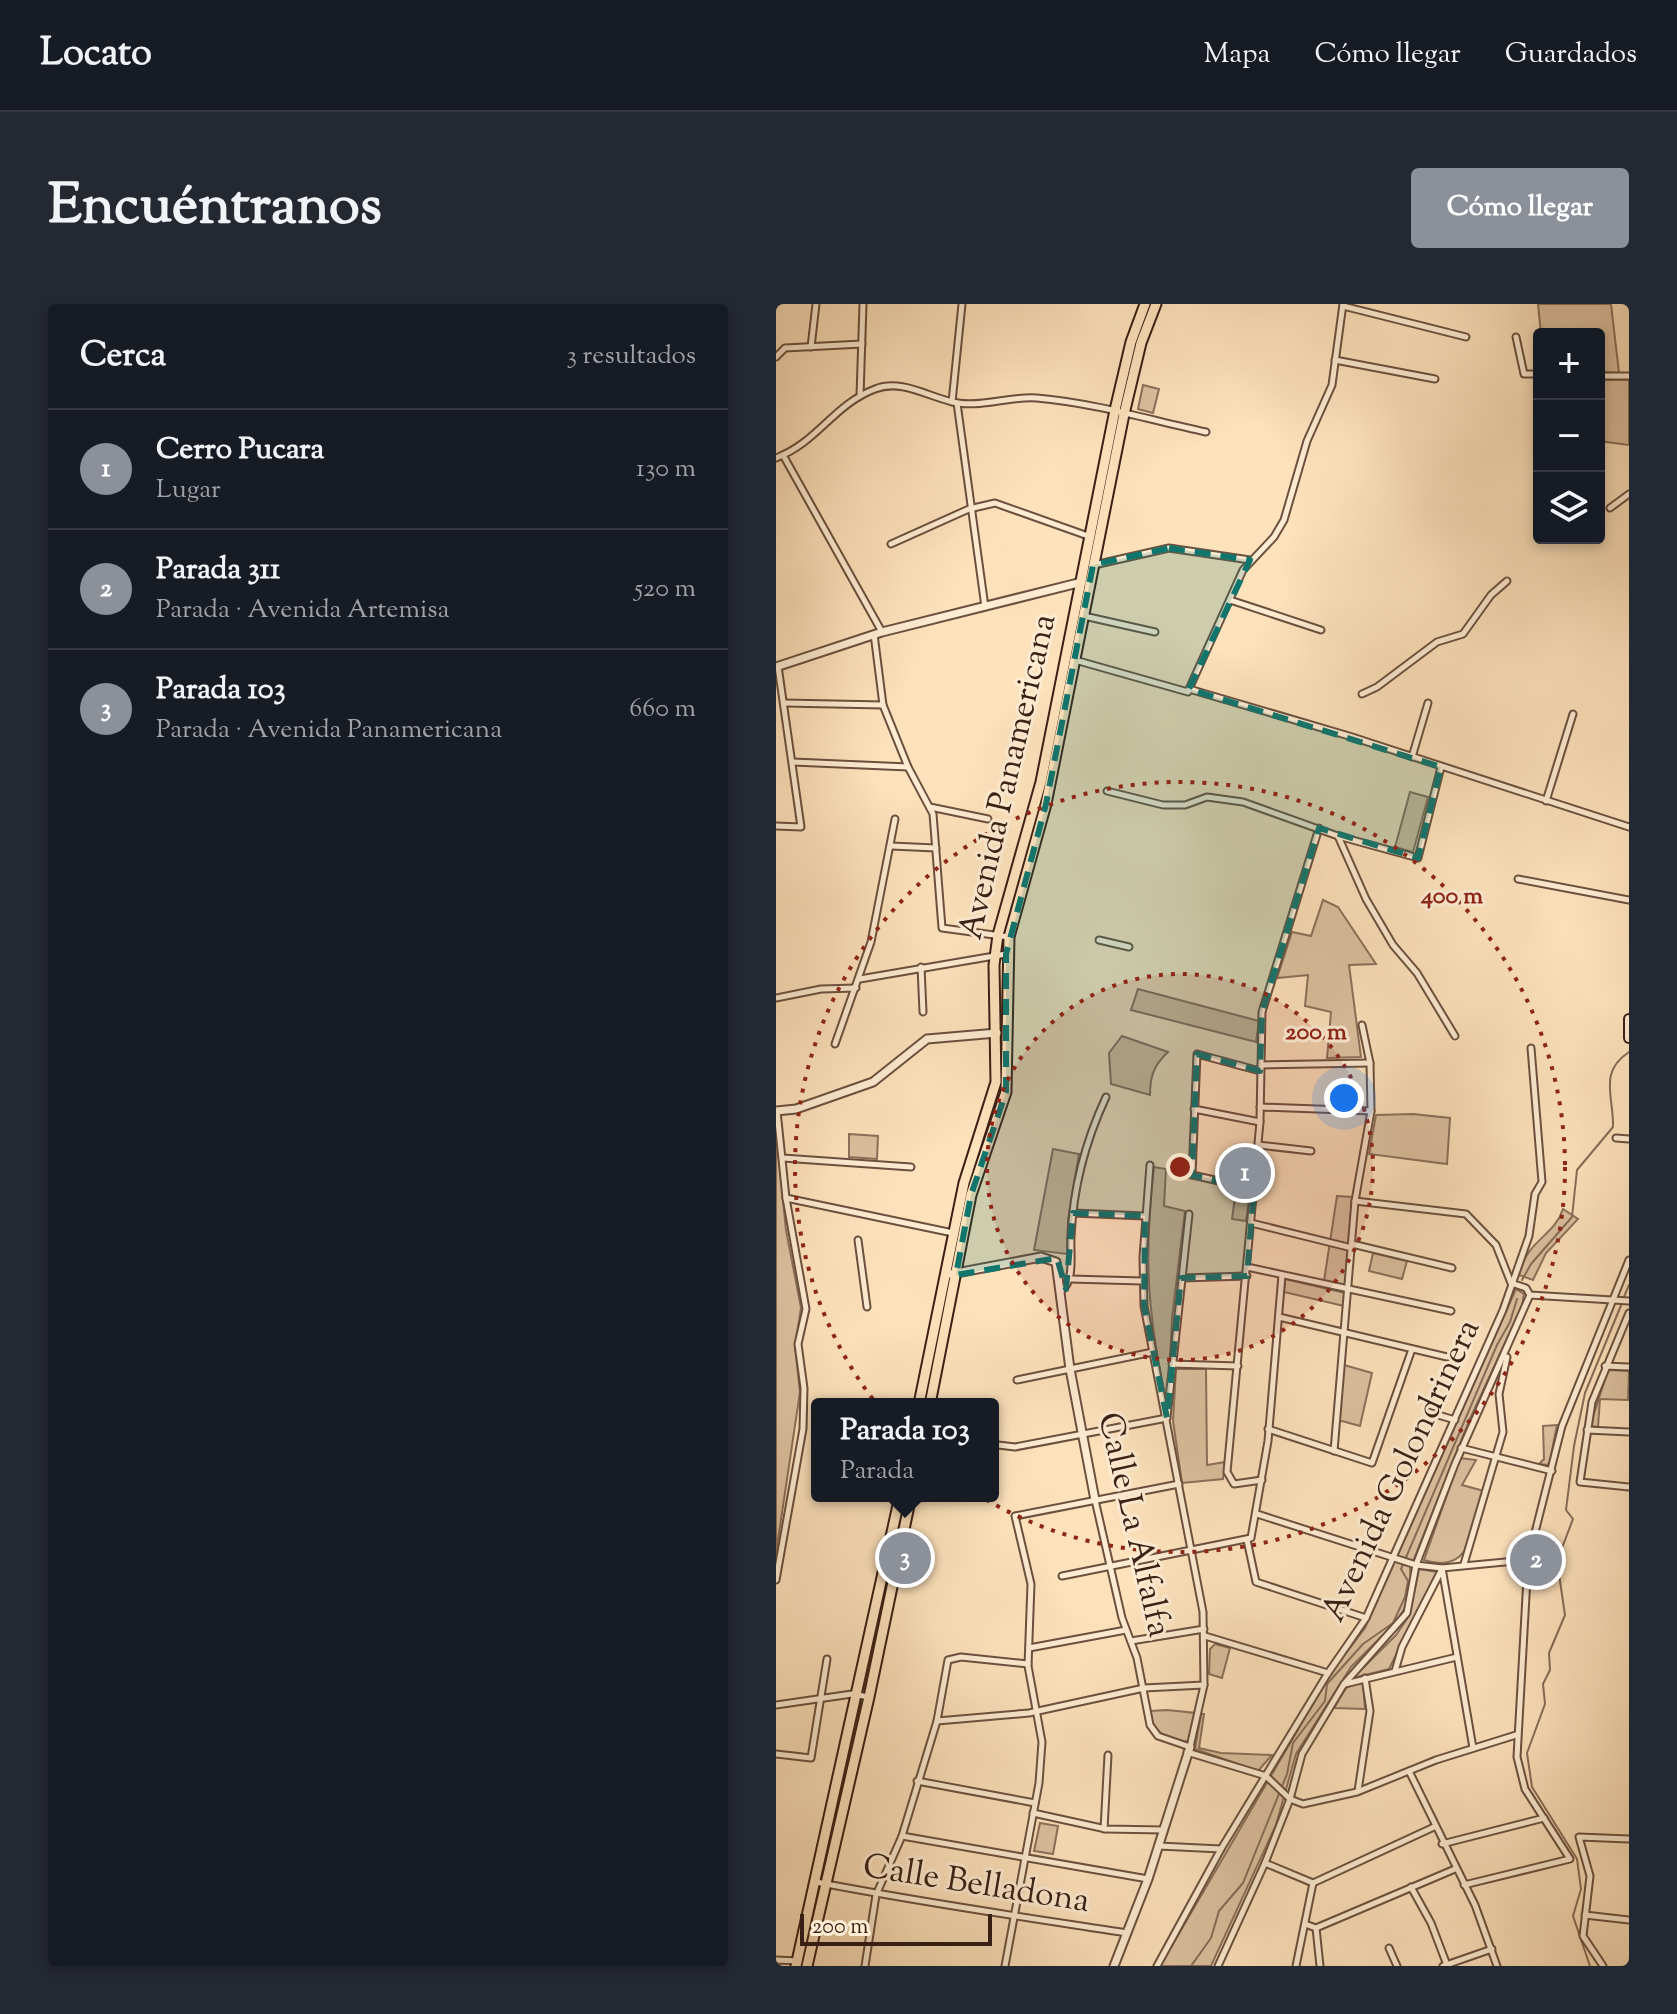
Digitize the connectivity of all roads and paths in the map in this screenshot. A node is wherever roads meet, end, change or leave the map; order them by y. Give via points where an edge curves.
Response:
1 (816, 304) edge
2 (863, 304) edge
3 (962, 304) edge
4 (1145, 304) edge
5 (1156, 304) edge
6 (1343, 305) edge
7 (1466, 337) dead end
8 (1516, 337) dead end
9 (862, 344) junction
10 (811, 347) junction
11 (776, 357) edge
12 (1335, 360) junction
13 (1533, 374) edge
14 (1605, 376) edge
15 (1629, 376) edge
16 (1435, 379) dead end
17 (860, 396) junction
18 (954, 403) junction
19 (1119, 412) junction
20 (1206, 432) dead end
21 (779, 457) edge
22 (1629, 494) edge
23 (1610, 508) dead end
24 (969, 509) junction
25 (1088, 536) junction
26 (891, 544) dead end
27 (1250, 560) junction
28 (1088, 564) junction
29 (1507, 581) dead end
30 (1084, 583) junction
31 (1230, 600) junction
32 (985, 607) junction
33 (1083, 615) junction
34 (1321, 630) dead end
35 (1155, 632) dead end
36 (878, 633) junction
37 (1075, 660) junction
38 (777, 666) edge
39 (1188, 692) dead end
40 (1362, 694) dead end
41 (784, 703) junction
42 (1428, 703) dead end
43 (883, 705) junction
44 (1573, 714) dead end
45 (1412, 757) junction
46 (793, 762) junction
47 (908, 767) junction
48 (1441, 767) junction
49 (1107, 791) dead end
50 (1546, 801) junction
51 (929, 807) junction
52 (895, 819) dead end
53 (988, 819) dead end
54 (776, 826) edge
55 (1629, 827) edge
56 (1319, 828) junction
57 (1338, 836) junction
58 (891, 846) junction
59 (936, 848) junction
60 (1518, 879) dead end
61 (1629, 900) edge
62 (998, 935) junction
63 (1009, 937) junction
64 (1099, 940) dead end
65 (1129, 947) dead end
66 (1000, 954) junction
67 (921, 967) junction
68 (860, 979) junction
69 (856, 988) junction
70 (776, 998) edge
71 (923, 1012) dead end
72 (1629, 1019) edge
73 (1362, 1025) dead end
74 (997, 1033) junction
75 (1009, 1033) junction
76 (1455, 1036) dead end
77 (1629, 1038) edge
78 (835, 1044) dead end
79 (1531, 1048) dead end
80 (1370, 1063) junction
81 (1260, 1068) junction
82 (1106, 1097) dead end
83 (1260, 1107) junction
84 (1194, 1109) junction
85 (776, 1111) edge
86 (1371, 1111) junction
87 (1260, 1122) junction
88 (1616, 1138) dead end
89 (1629, 1139) edge
90 (1258, 1145) junction
91 (1311, 1151) dead end
92 (783, 1158) junction
93 (1150, 1165) dead end
94 (911, 1167) dead end
95 (1175, 1171) dead end
96 (1192, 1175) junction
97 (1254, 1189) junction
98 (786, 1198) junction
99 (1355, 1201) junction
100 (1073, 1213) junction
101 (1189, 1214) dead end
102 (1145, 1216) junction
103 (1251, 1223) junction
104 (953, 1233) junction
105 (858, 1240) dead end
106 (1352, 1246) junction
107 (1629, 1260) edge
108 (1247, 1267) junction
109 (1452, 1268) dead end
110 (944, 1273) junction
111 (956, 1275) junction
112 (1282, 1275) junction
113 (1247, 1276) junction
114 (1182, 1278) junction
115 (1070, 1279) junction
116 (1142, 1281) junction
117 (1511, 1283) junction
118 (1062, 1290) junction
119 (1348, 1290) junction
120 (1530, 1295) junction
121 (939, 1298) junction
122 (950, 1300) junction
123 (1622, 1301) edge
124 (867, 1307) dead end
125 (1451, 1311) dead end
126 (1629, 1313) edge
127 (1279, 1317) junction
128 (1344, 1331) junction
129 (1509, 1348) junction
130 (1412, 1349) junction
131 (1153, 1352) junction
132 (1447, 1357) dead end
133 (1172, 1364) junction
134 (1238, 1366) junction
135 (1605, 1366) junction
136 (1629, 1367) edge
137 (1070, 1369) junction
138 (1017, 1380) dead end
139 (920, 1398) edge
140 (931, 1398) edge
141 (1428, 1412) dead end
142 (1167, 1418) junction
143 (1455, 1420) junction
144 (1268, 1429) junction
145 (1587, 1430) junction
146 (1629, 1432) edge
147 (1084, 1434) junction
148 (999, 1445) edge
149 (1461, 1448) junction
150 (1334, 1451) junction
151 (1497, 1459) junction
152 (1552, 1471) junction
153 (1262, 1480) junction
154 (1179, 1484) junction
155 (1629, 1487) edge
156 (1095, 1500) junction
157 (899, 1502) edge
158 (910, 1502) edge
159 (1257, 1514) junction
160 (1247, 1540) junction
161 (1192, 1548) junction
162 (1394, 1558) junction
163 (1528, 1560) junction
164 (1416, 1565) junction
165 (1464, 1565) junction
166 (1109, 1566) junction
167 (1442, 1568) junction
168 (1062, 1576) dead end
169 (776, 1580) edge
170 (1366, 1618) junction
171 (1126, 1630) junction
172 (1205, 1632) junction
173 (1131, 1641) junction
174 (1029, 1648) junction
175 (1457, 1657) junction
176 (827, 1659) dead end
177 (1028, 1664) junction
178 (1395, 1671) junction
179 (1328, 1673) junction
180 (1365, 1678) junction
181 (1344, 1684) junction
182 (1204, 1685) junction
183 (1144, 1688) junction
184 (858, 1695) junction
185 (869, 1697) junction
186 (821, 1699) junction
187 (776, 1705) edge
188 (1039, 1710) junction
189 (937, 1721) junction
190 (1516, 1735) junction
191 (1473, 1748) junction
192 (1188, 1750) junction
193 (776, 1754) edge
194 (1108, 1755) dead end
195 (1409, 1771) junction
196 (1266, 1776) junction
197 (917, 1781) junction
198 (1357, 1792) junction
199 (1290, 1799) junction
200 (1035, 1803) junction
201 (1033, 1813) junction
202 (1544, 1818) junction
203 (1434, 1827) junction
204 (1104, 1829) junction
205 (1164, 1830) junction
206 (902, 1836) junction
207 (1629, 1839) edge
208 (1442, 1844) junction
209 (1159, 1846) junction
210 (1221, 1849) junction
211 (1024, 1857) junction
212 (1265, 1863) junction
213 (1455, 1869) junction
214 (1148, 1879) junction
215 (821, 1883) junction
216 (1313, 1883) junction
217 (1464, 1885) junction
218 (1411, 1887) junction
219 (876, 1895) junction
220 (1585, 1915) junction
221 (1016, 1916) junction
222 (1629, 1920) edge
223 (1305, 1924) junction
224 (1316, 1928) junction
225 (1128, 1933) junction
226 (1389, 1948) dead end
227 (1492, 1949) junction
228 (776, 1960) edge
229 (802, 1963) edge
230 (1445, 1965) edge
231 (865, 1966) edge
232 (1005, 1966) edge
233 (1114, 1966) edge
234 (1157, 1966) edge
235 (1218, 1966) edge
236 (1296, 1966) edge
237 (1320, 1966) edge
238 (1397, 1966) edge
239 (1497, 1966) edge
240 (1603, 1966) edge

1 - 10 street
2 - 9 street
3 - 18 street
4 - 19 main road, Avenida Panamericana via 1131,342
5 - 19 main road, Avenida Panamericana
6 - 7 street
6 - 12 street
8 - 13 street via 1524,374
9 - 10 street
9 - 17 street
10 - 11 street via 785,348
12 - 16 street
12 - 27 street via 1332,385 1307,441 1284,520
14 - 15 street
17 - 18 street via 899,386
17 - 21 street via 808,443
18 - 19 street via 1026,398
18 - 24 street
19 - 20 street
19 - 25 main road, Avenida Panamericana
19 - 28 main road, Avenida Panamericana
21 - 36 street
22 - 23 street
24 - 25 street via 995,503
24 - 26 street
24 - 32 street
25 - 28 main road, Avenida Panamericana
27 - 28 street via 1169,548
27 - 31 street
28 - 30 main road, Avenida Panamericana
29 - 40 street via 1463,634 1437,642
30 - 32 street
30 - 33 main road, Avenida Panamericana
30 - 62 main road, Avenida Panamericana via 1031,826
31 - 34 street
31 - 45 street via 1189,689
32 - 36 street
33 - 35 street
33 - 37 main road, Avenida Panamericana
36 - 38 street
36 - 43 street
37 - 39 street
37 - 63 main road, Avenida Panamericana via 1046,804
38 - 41 street
41 - 43 street
41 - 46 street
42 - 45 street
43 - 47 street
44 - 50 street
45 - 48 street
46 - 47 street
46 - 54 street via 801,827
47 - 51 street
48 - 50 street
48 - 57 street via 1418,858
49 - 56 street via 1163,805 1207,797 1243,802
50 - 55 street
51 - 53 street
51 - 59 street
52 - 58 street
56 - 57 street
56 - 81 street via 1262,1012
57 - 76 street via 1366,899
58 - 59 street
58 - 68 street
59 - 62 street via 942,928
60 - 61 street
62 - 63 street
62 - 66 main road, Avenida Panamericana
63 - 66 main road, Avenida Panamericana
64 - 65 street
66 - 67 street
66 - 74 main road, Avenida Panamericana
66 - 75 main road, Avenida Panamericana
67 - 68 street
67 - 71 street
68 - 69 street
69 - 70 street
69 - 78 street
72 - 77 main road
73 - 80 street
74 - 75 street
74 - 85 street via 927,1039 873,1082
74 - 104 main road, Avenida Panamericana via 992,1102
75 - 111 main road, Avenida Panamericana via 1006,1092 971,1195
79 - 117 street, Avenida Golondrinera via 1542,1182
80 - 81 street
80 - 86 street
81 - 83 street
81 - 84 street via 1197,1054
82 - 100 street via 1084,1153
83 - 86 street
83 - 87 street
84 - 87 street
84 - 96 street
85 - 92 street
86 - 99 street
87 - 90 street
88 - 89 street
90 - 91 street
90 - 97 street
92 - 94 street
92 - 98 street
93 - 102 street
95 - 96 street
96 - 97 street
97 - 103 street
98 - 104 street
98 - 169 street via 806,1309 798,1344 803,1429
99 - 106 street
99 - 117 street via 1466,1214 1496,1245
100 - 102 street
100 - 115 street
101 - 114 street
102 - 116 street
103 - 106 street
103 - 108 street
104 - 110 main road, Avenida Panamericana
105 - 124 street
106 - 109 street
106 - 119 street
107 - 123 street
108 - 112 street
108 - 113 street
110 - 111 street
110 - 121 main road, Avenida Panamericana
111 - 118 street, Calle La Alfalfa via 1041,1257 1053,1259
111 - 122 main road, Avenida Panamericana
112 - 119 street
112 - 127 street
113 - 114 street
113 - 134 street
114 - 133 street
115 - 116 street
115 - 118 street
116 - 131 street
117 - 120 street
117 - 143 street, Avenida Golondrinera
118 - 137 street, Calle La Alfalfa
119 - 125 street
119 - 128 street
120 - 123 street
120 - 129 street
121 - 122 street
121 - 139 main road, Avenida Panamericana
122 - 140 main road, Avenida Panamericana
123 - 152 street via 1571,1401
126 - 135 street
127 - 128 street
127 - 144 street
128 - 130 street
128 - 150 street
129 - 149 street, Avenida Golondrinera
129 - 151 street via 1499,1394 1503,1432
130 - 132 street
130 - 150 street via 1372,1463
131 - 137 street
131 - 142 street
133 - 134 street
133 - 142 street
134 - 153 street via 1227,1478 1234,1484
135 - 136 street
135 - 145 street
137 - 138 street
137 - 147 street, Calle La Alfalfa
141 - 143 street
142 - 147 street
142 - 154 street
143 - 162 street, Avenida Golondrinera
144 - 150 street
144 - 153 street
145 - 146 street
145 - 155 street via 1580,1482
147 - 148 street
147 - 156 street, Calle La Alfalfa
149 - 151 street
149 - 164 street, Avenida Golondrinera
151 - 152 street
151 - 165 street
152 - 163 street
153 - 159 street
154 - 156 street
154 - 161 street
156 - 166 street, Calle La Alfalfa
156 - 174 street via 1015,1516 1031,1584
157 - 184 main road
158 - 185 main road
159 - 160 street via 1254,1534
159 - 162 street
160 - 161 street
160 - 170 street via 1256,1582
161 - 166 street
161 - 172 street
162 - 164 street
162 - 170 street, Avenida Golondrinera
163 - 165 street
163 - 190 street
164 - 167 street
164 - 181 street, Avenida Golondrinera via 1407,1613
165 - 167 street
166 - 168 street
166 - 171 street, Calle La Alfalfa
167 - 175 street
167 - 178 street
170 - 179 street, Avenida Golondrinera
171 - 173 street, Calle La Alfalfa
171 - 174 street
172 - 173 street
172 - 179 street
172 - 182 street
173 - 183 street, Calle La Alfalfa
174 - 177 street
175 - 178 street
175 - 191 street
176 - 186 street
177 - 188 street
177 - 189 street via 948,1660
178 - 180 street
179 - 196 street, Avenida Golondrinera
180 - 181 street
180 - 198 street via 1370,1711
181 - 199 street, Avenida Golondrinera via 1302,1754
182 - 183 street
182 - 192 street
183 - 188 street
183 - 192 street, Calle La Alfalfa via 1153,1731
184 - 185 street
184 - 186 street
184 - 215 main road
185 - 215 main road
186 - 187 street
186 - 193 street via 811,1758
188 - 189 street
188 - 200 street via 1041,1762
189 - 197 street
190 - 191 street
190 - 202 street via 1525,1789
191 - 195 street
192 - 196 street
192 - 205 street
194 - 204 street
195 - 198 street
195 - 203 street
196 - 199 street
196 - 210 street, Avenida Golondrinera
197 - 200 street
197 - 206 street
198 - 199 street via 1303,1804
199 - 212 street, Avenida Golondrinera
200 - 201 street
201 - 204 street
201 - 211 street
202 - 208 street
202 - 217 street via 1570,1859
203 - 208 street
203 - 216 street
204 - 205 street
205 - 209 street
206 - 211 street
206 - 219 street
207 - 220 street via 1579,1837 1590,1876
208 - 213 street
209 - 210 street
209 - 214 street
210 - 234 street, Avenida Golondrinera
211 - 214 street
211 - 221 street
212 - 216 street
212 - 235 street, Avenida Golondrinera
213 - 217 street
213 - 218 street
214 - 225 street
215 - 219 street, Calle Belladona
215 - 229 main road
216 - 223 street
217 - 227 street
218 - 224 street
218 - 230 street
219 - 221 street, Calle Belladona
219 - 231 street
220 - 222 street
220 - 240 street via 1583,1936
221 - 225 street, Calle Belladona
221 - 232 street
223 - 224 street
223 - 236 street
224 - 237 street
225 - 233 street
226 - 238 street
227 - 230 street
227 - 239 street
228 - 229 street

